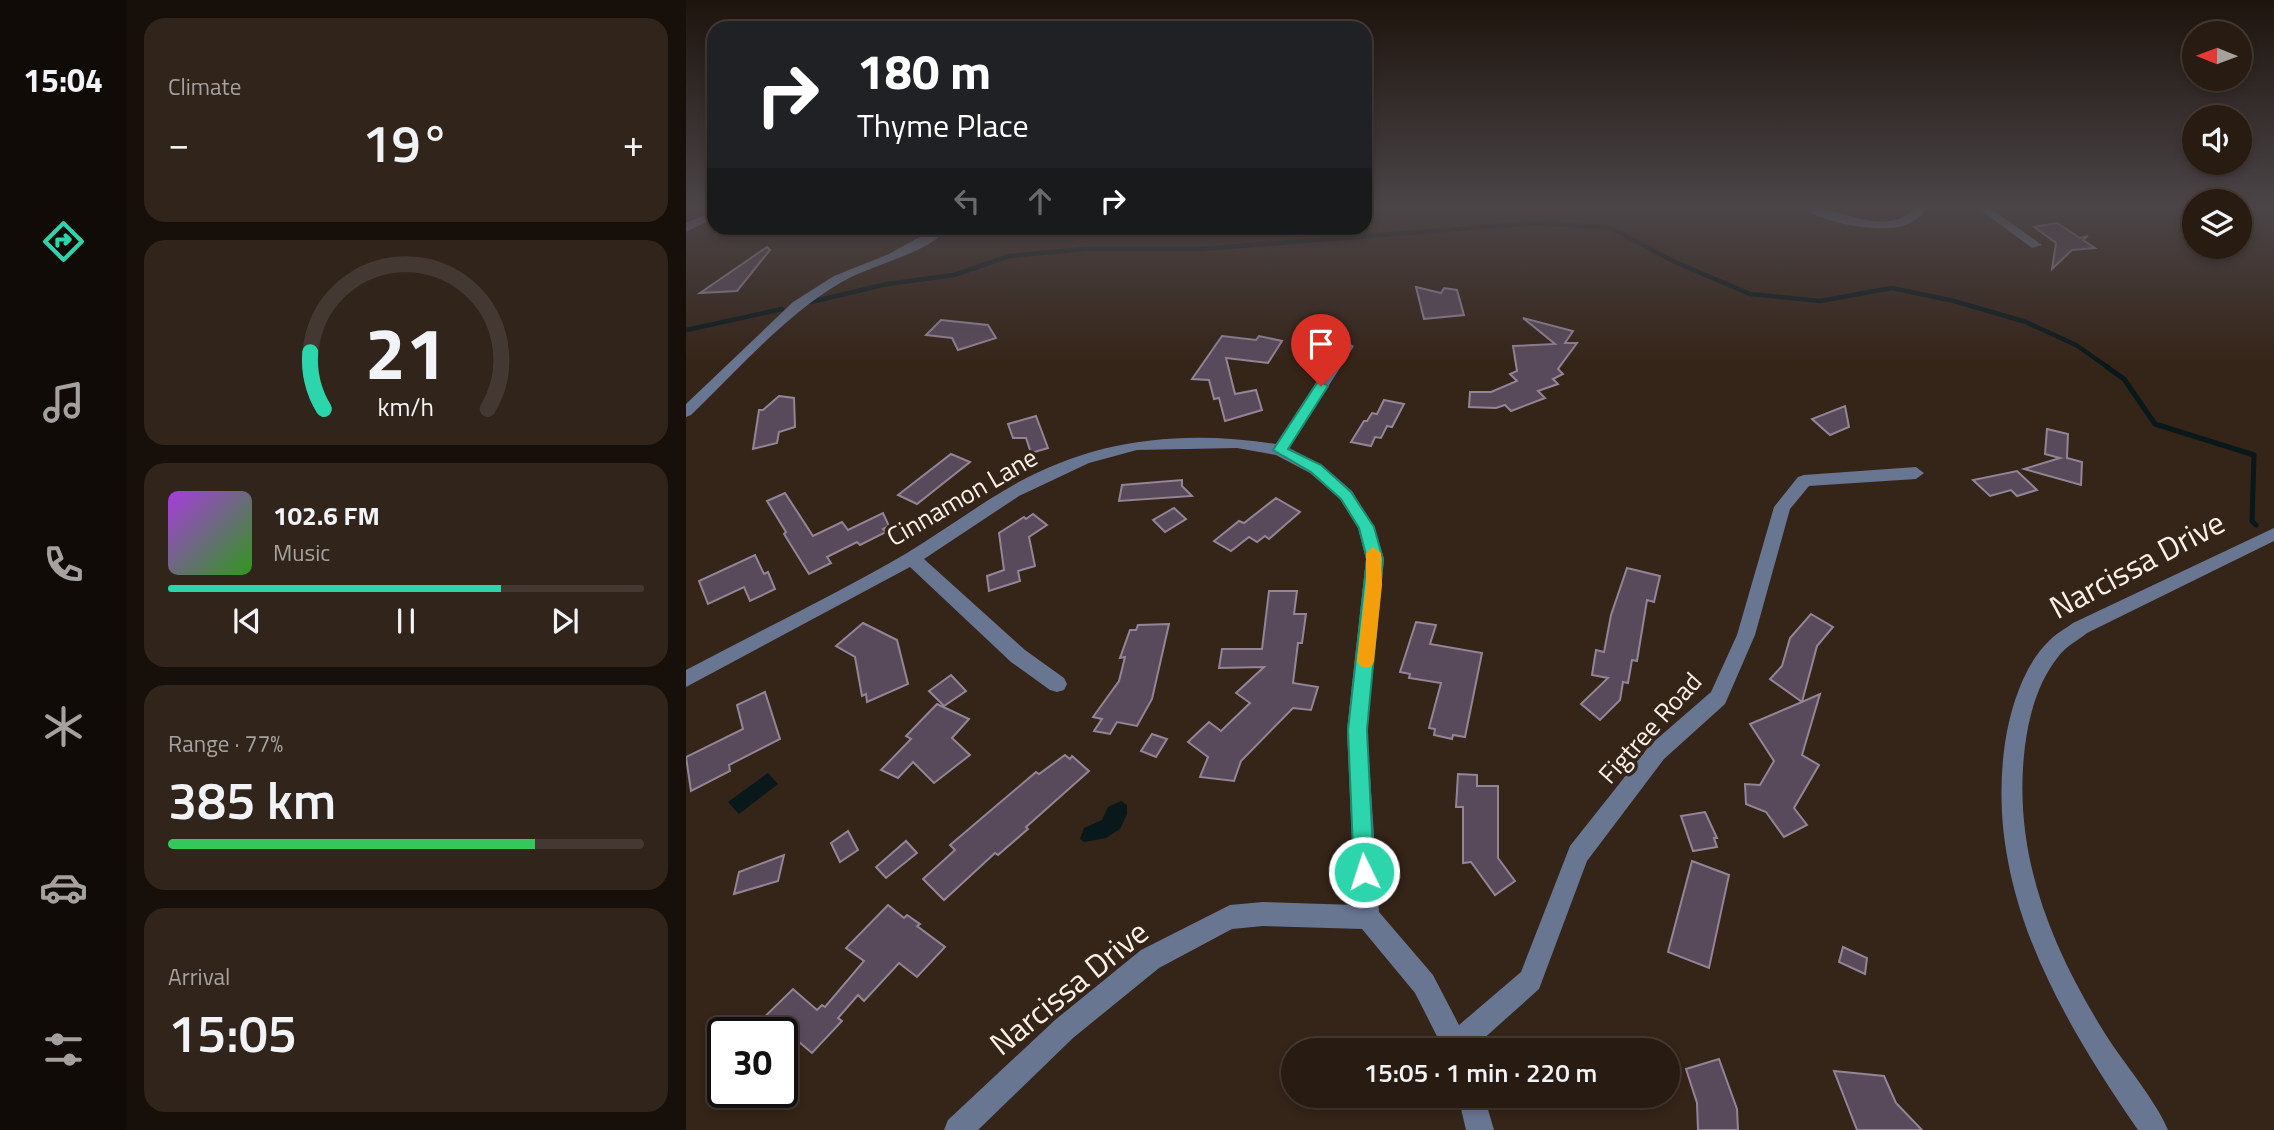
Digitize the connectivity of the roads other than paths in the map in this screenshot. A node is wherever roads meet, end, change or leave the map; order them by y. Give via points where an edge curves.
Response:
1 (889, 259) edge
2 (1347, 346) dead end
3 (686, 412) edge
4 (1280, 450) junction
5 (1916, 473) dead end
6 (2274, 534) edge
7 (912, 558) junction
8 (686, 679) edge
9 (1057, 684) dead end
10 (1368, 917) junction
11 (1453, 1038) edge
12 (1466, 1038) edge
13 (1474, 1108) edge
14 (958, 1130) edge
15 (1480, 1130) edge
16 (2154, 1130) edge

1 - 3 street via 838,279 798,305
2 - 4 street
4 - 7 street, Cinnamon Lane via 1184,442 1137,445 1084,459 1013,492
4 - 10 street, Cinnamon Lane via 1316,469 1346,495 1366,527 1375,559 1357,730
5 - 12 street, Figtree Road via 1804,481 1797,489 1783,507 1746,635 1718,698 1657,752 1578,855 1530,980
6 - 16 street, Narcissa Drive via 2080,628 2052,649 2024,702 2009,767 2008,810 2028,901 2061,981 2120,1083
7 - 8 street, Cinnamon Lane
7 - 9 street via 1018,656
10 - 11 street via 1424,984
10 - 14 street, Narcissa Drive via 1230,917 1150,959 1065,1029
13 - 15 street

